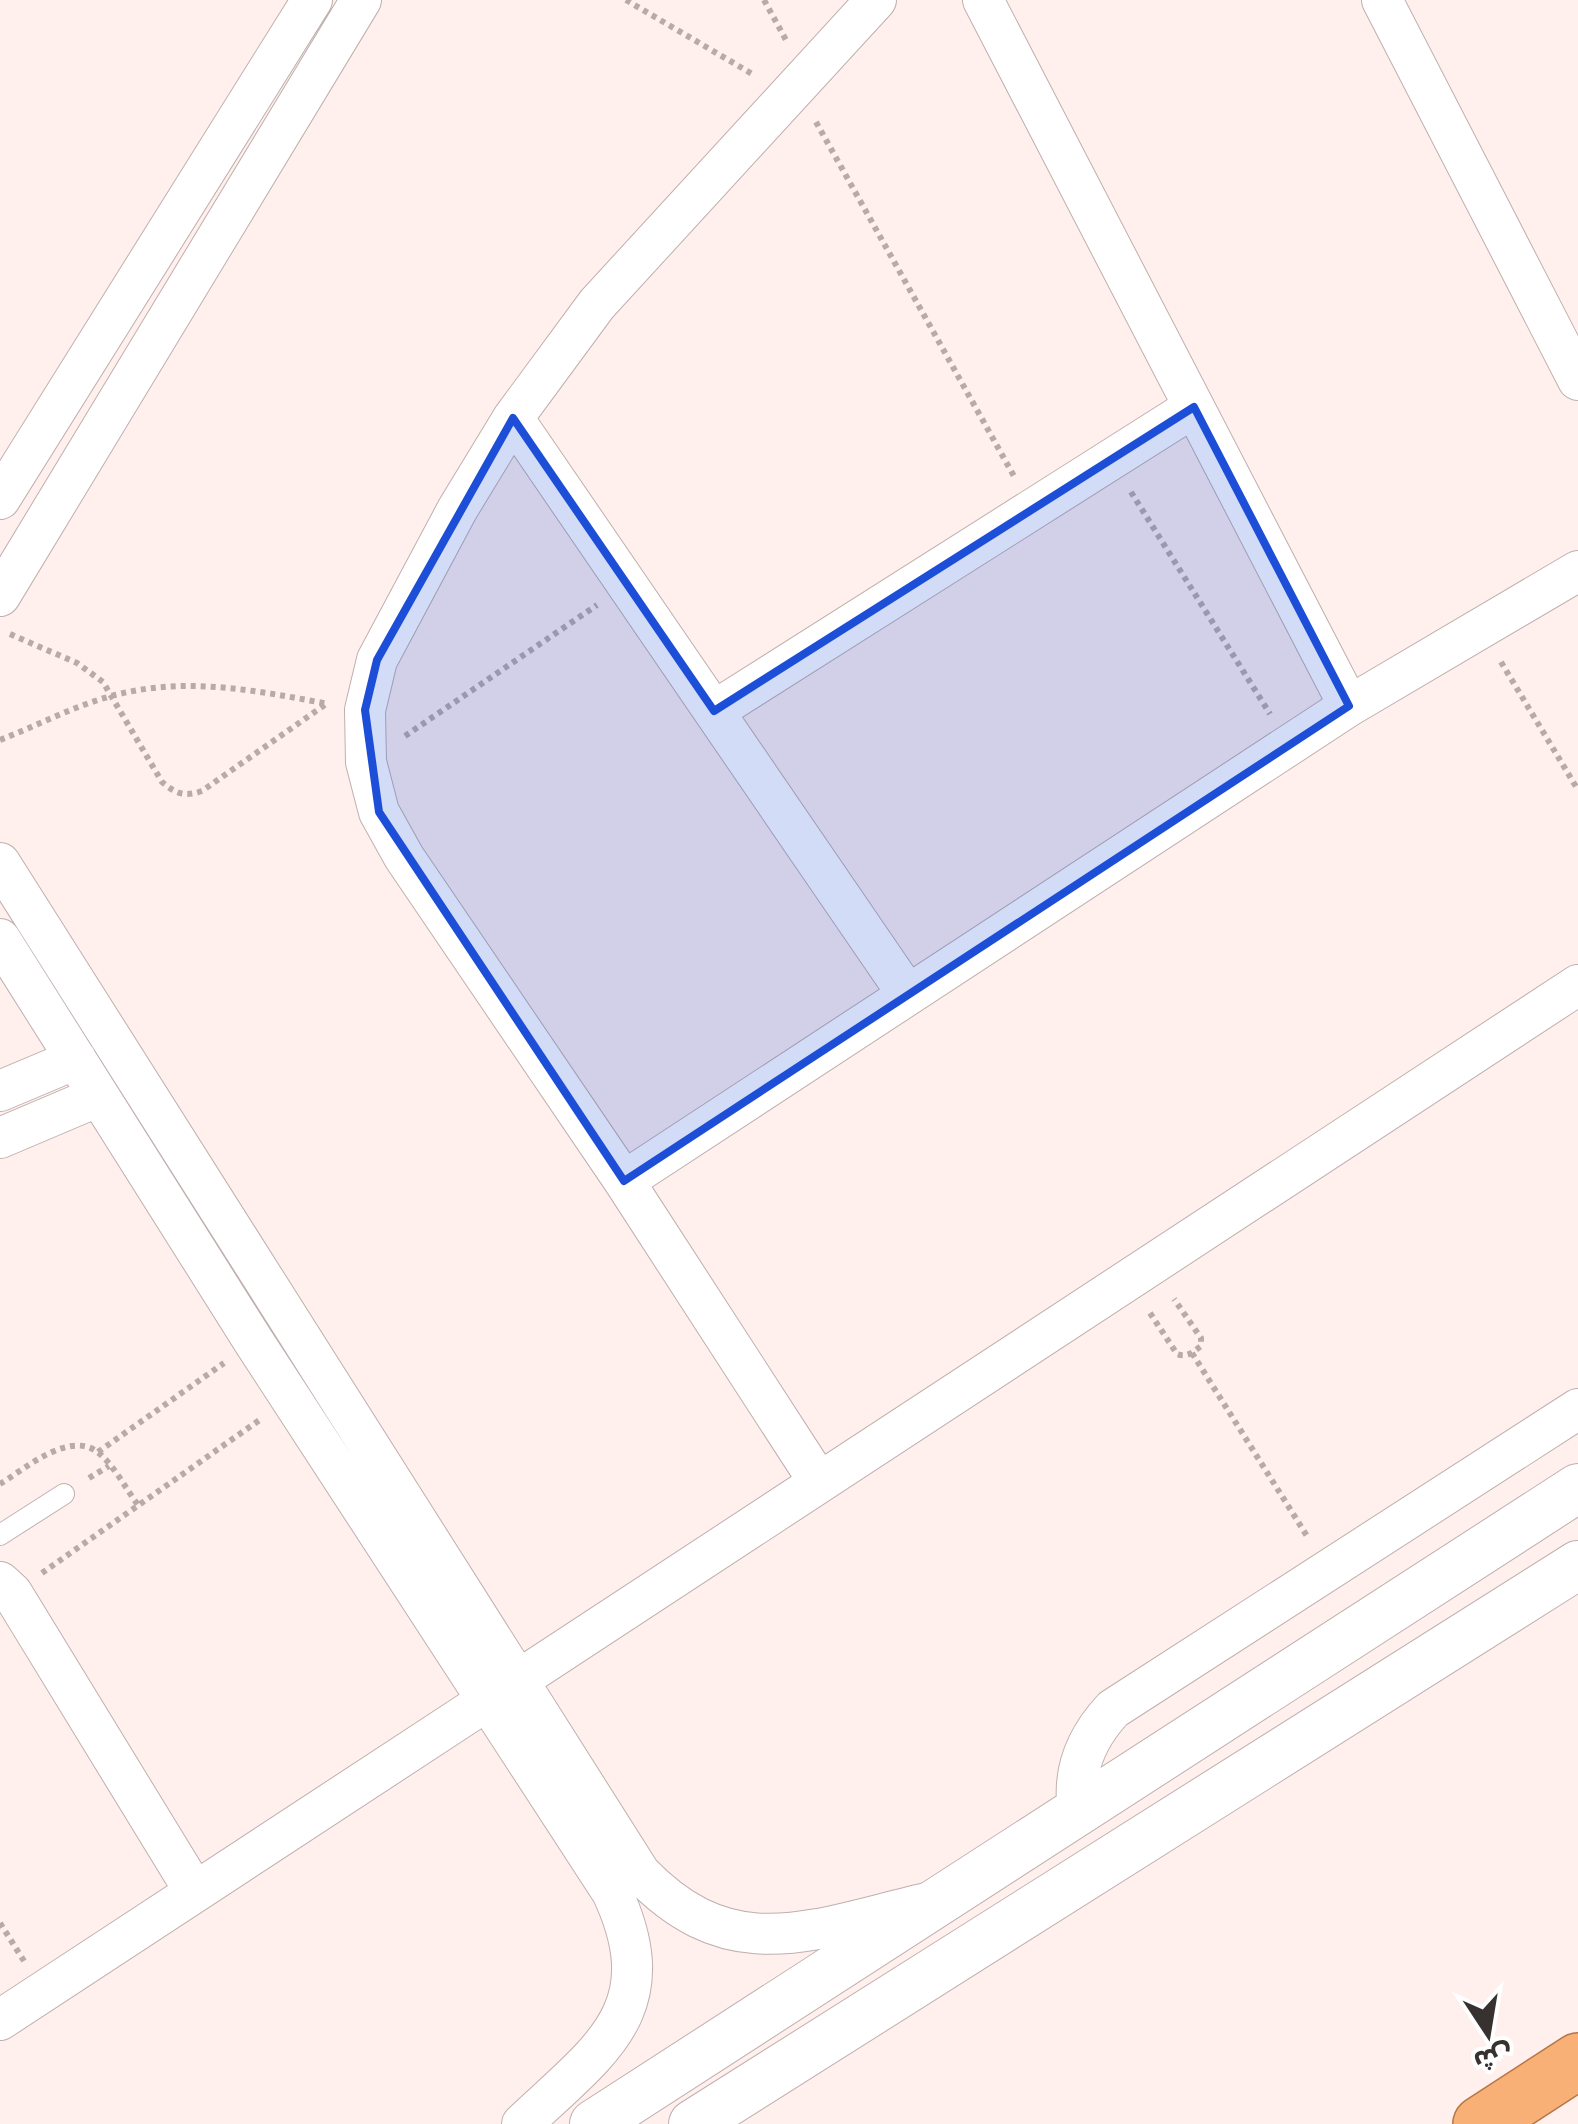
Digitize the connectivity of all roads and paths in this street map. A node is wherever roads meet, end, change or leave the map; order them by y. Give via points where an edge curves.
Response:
1 (312, 0) edge
2 (361, 0) edge
3 (626, 0) edge
4 (876, 0) edge
5 (983, 0) edge
6 (1382, 0) edge
7 (793, 91) junction
8 (1578, 380) edge
9 (1194, 407) junction
10 (514, 418) junction
11 (1110, 460) junction
12 (0, 499) edge
13 (1033, 509) junction
14 (1578, 571) edge
15 (627, 585) junction
16 (0, 596) edge
17 (0, 629) edge
18 (1480, 629) junction
19 (112, 696) junction
20 (1350, 706) junction
21 (346, 707) junction
22 (714, 711) junction
23 (0, 740) edge
24 (1290, 745) junction
25 (366, 762) junction
26 (1578, 790) edge
27 (0, 863) edge
28 (0, 939) edge
29 (1578, 985) edge
30 (908, 995) junction
31 (76, 1059) junction
32 (0, 1091) edge
33 (99, 1096) junction
34 (0, 1138) edge
35 (624, 1182) junction
36 (1139, 1272) junction
37 (254, 1342) junction
38 (1192, 1353) junction
39 (290, 1398) junction
40 (1578, 1409) edge
41 (98, 1452) dead end
42 (818, 1482) junction
43 (1578, 1488) edge
44 (64, 1494) dead end
45 (0, 1535) edge
46 (1578, 1565) edge
47 (1329, 1571) junction
48 (6, 1588) edge
49 (502, 1690) junction
50 (1078, 1810) junction
51 (194, 1892) junction
52 (940, 1900) junction
53 (0, 2020) edge
54 (1578, 2060) edge
55 (522, 2124) edge
56 (594, 2124) edge
57 (693, 2124) edge
58 (1482, 2124) edge

1 - 12 street
2 - 16 street
3 - 7 path
4 - 7 street
5 - 9 street
6 - 8 street
7 - 10 street via 597,304
7 - 13 path
9 - 11 street
9 - 20 street
10 - 15 street
10 - 21 street
11 - 13 street
11 - 24 path
13 - 22 street
14 - 18 street
15 - 22 street
15 - 25 path
17 - 19 path via 78,663
18 - 20 street
18 - 26 path
19 - 21 path via 204,685
19 - 21 path via 162,782 188,795
19 - 23 path
20 - 24 street
21 - 25 street
22 - 30 street
24 - 30 street
25 - 35 street via 379,812 404,857
27 - 49 street
28 - 31 street
29 - 36 street
30 - 35 street
31 - 32 street
31 - 33 street
33 - 34 street
33 - 37 street
35 - 42 street
36 - 38 path via 1177,1354
36 - 38 path via 1201,1338
36 - 42 street
37 - 39 street
37 - 41 path
38 - 47 path
39 - 48 path
39 - 49 street
40 - 47 street
42 - 49 street
43 - 50 street
44 - 45 lane
46 - 57 street
47 - 50 street via 1113,1709 1078,1768
48 - 51 street
49 - 51 street
49 - 52 street via 640,1873 696,1919 767,1936
49 - 55 street via 612,1892 628,1926 634,1962 613,2034
50 - 52 street
51 - 53 street
52 - 56 street
54 - 58 highway

